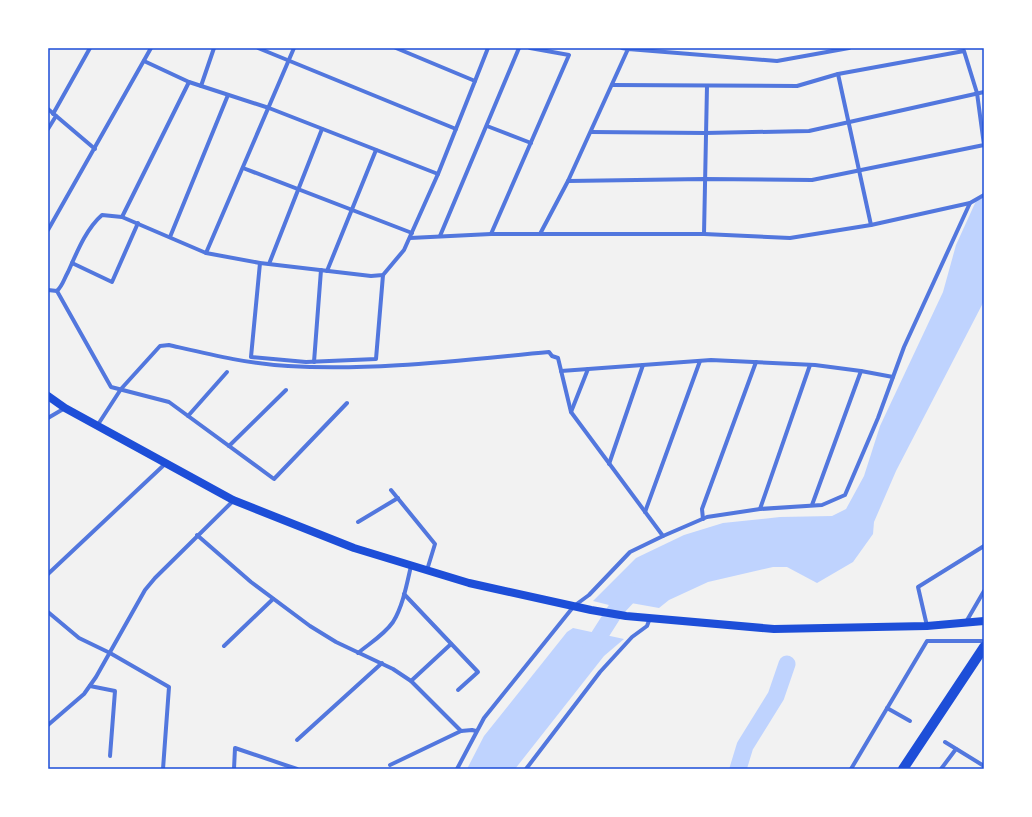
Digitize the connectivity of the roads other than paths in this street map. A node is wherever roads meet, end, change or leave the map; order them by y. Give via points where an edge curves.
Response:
1 (90, 48) edge
2 (151, 48) edge
3 (214, 48) edge
4 (258, 48) edge
5 (294, 48) edge
6 (396, 48) edge
7 (488, 48) edge
8 (519, 48) edge
9 (530, 48) edge
10 (622, 48) edge
11 (849, 48) edge
12 (628, 49) edge
13 (144, 61) junction
14 (288, 62) junction
15 (838, 74) junction
16 (475, 81) junction
17 (190, 82) junction
18 (612, 85) junction
19 (201, 86) junction
20 (707, 86) junction
21 (984, 92) edge
22 (978, 93) junction
23 (228, 95) junction
24 (269, 108) junction
25 (48, 109) edge
26 (54, 115) junction
27 (848, 122) junction
28 (487, 126) junction
29 (48, 129) edge
30 (322, 129) junction
31 (456, 129) junction
32 (591, 132) junction
33 (705, 134) junction
34 (531, 143) junction
35 (95, 149) junction
36 (376, 150) junction
37 (243, 168) junction
38 (859, 171) junction
39 (438, 174) junction
40 (704, 179) junction
41 (568, 181) junction
42 (299, 188) junction
43 (984, 195) edge
44 (970, 203) junction
45 (351, 211) junction
46 (122, 217) junction
47 (138, 223) junction
48 (871, 225) junction
49 (48, 230) edge
50 (412, 233) junction
51 (491, 234) junction
52 (540, 234) junction
53 (704, 234) junction
54 (440, 236) junction
55 (170, 237) junction
56 (410, 238) junction
57 (206, 253) junction
58 (72, 263) junction
59 (260, 263) junction
60 (269, 264) junction
61 (321, 270) junction
62 (327, 271) junction
63 (383, 276) junction
64 (48, 290) edge
65 (57, 291) junction
66 (700, 361) junction
67 (314, 362) junction
68 (756, 362) junction
69 (643, 365) junction
70 (810, 365) junction
71 (588, 369) junction
72 (561, 371) junction
73 (861, 371) junction
74 (227, 372) dead end
75 (892, 377) junction
76 (121, 389) junction
77 (286, 390) dead end
78 (48, 396) edge
79 (347, 403) dead end
80 (65, 408) junction
81 (571, 412) junction
82 (188, 416) junction
83 (48, 418) edge
84 (97, 426) junction
85 (229, 446) junction
86 (165, 464) junction
87 (609, 464) junction
88 (391, 490) dead end
89 (398, 498) junction
90 (233, 500) junction
91 (812, 505) junction
92 (760, 509) junction
93 (645, 512) junction
94 (703, 519) junction
95 (358, 522) dead end
96 (197, 535) junction
97 (663, 536) junction
98 (984, 546) edge
99 (411, 566) junction
100 (427, 570) junction
101 (48, 574) edge
102 (984, 591) edge
103 (404, 594) junction
104 (273, 599) junction
105 (574, 606) junction
106 (48, 612) edge
107 (650, 618) junction
108 (984, 621) edge
109 (966, 622) junction
110 (927, 626) junction
111 (984, 641) edge
112 (451, 644) junction
113 (224, 646) dead end
114 (984, 647) edge
115 (110, 653) junction
116 (358, 653) junction
117 (382, 663) junction
118 (411, 681) junction
119 (90, 686) junction
120 (458, 690) dead end
121 (887, 708) junction
122 (910, 721) dead end
123 (48, 725) edge
124 (461, 731) junction
125 (476, 731) junction
126 (296, 740) dead end
127 (945, 742) dead end
128 (956, 749) junction
129 (110, 756) dead end
130 (390, 765) dead end
131 (984, 766) edge
132 (287, 767) edge
133 (162, 769) edge
134 (234, 769) edge
135 (297, 769) edge
136 (457, 769) edge
137 (526, 769) edge
138 (851, 769) edge
139 (903, 769) edge
140 (941, 769) edge

1 - 26 street
2 - 13 street
3 - 19 street
4 - 14 street
5 - 14 street
6 - 16 street
7 - 16 street
8 - 28 street
9 - 34 street via 570,55
10 - 12 street
11 - 12 street via 777,61
12 - 18 street
13 - 17 street
13 - 35 street
14 - 24 street
14 - 31 street
15 - 20 street via 797,86
15 - 22 street via 964,51
15 - 27 street
16 - 31 street
17 - 19 street
17 - 46 street
18 - 20 street
18 - 32 street
19 - 23 street
20 - 33 street
21 - 22 street
22 - 27 street
22 - 38 street via 984,145
23 - 24 street
23 - 55 street
24 - 30 street
24 - 37 street
25 - 26 street
26 - 29 street
26 - 35 street
27 - 33 street via 809,131
27 - 38 street
28 - 34 street
28 - 54 street
30 - 36 street
30 - 42 street
31 - 39 street
32 - 33 street
32 - 41 street
33 - 40 street
34 - 51 street
35 - 49 street
36 - 39 street
36 - 45 street
37 - 42 street
37 - 57 street
38 - 40 street via 812,180
38 - 48 street
39 - 50 street
40 - 41 street
40 - 53 street
41 - 52 street
42 - 45 street
42 - 60 street
43 - 44 street
44 - 48 street
44 - 75 street
45 - 50 street
45 - 62 street
46 - 47 street
46 - 58 street via 102,215 93,223
47 - 55 street
47 - 58 street via 112,282
48 - 53 street via 790,238
50 - 56 street
51 - 52 street
51 - 54 street
52 - 53 street
54 - 56 street
55 - 57 street
56 - 63 street via 404,250
57 - 59 street
58 - 65 street via 64,284
59 - 60 street
59 - 67 street via 251,357
60 - 61 street
61 - 62 street
61 - 67 street
62 - 63 street
63 - 67 street via 376,359
64 - 65 street
65 - 76 street via 111,387
66 - 68 street
66 - 69 street
66 - 93 street
68 - 70 street
68 - 94 street via 702,509
69 - 71 street
69 - 87 street
70 - 73 street
70 - 92 street
71 - 72 street
71 - 81 street
72 - 76 street via 558,358 549,352 382,366 288,366 226,359 169,345 160,346
72 - 81 street
73 - 75 street
73 - 91 street
74 - 82 street
75 - 91 street via 878,418 845,495 822,505
76 - 82 street via 169,402
76 - 84 street
77 - 85 street
78 - 80 main road
79 - 85 street via 274,479
80 - 83 street
80 - 84 main road
81 - 87 street
82 - 85 street
84 - 86 main road
86 - 90 main road
86 - 101 street
87 - 93 street
88 - 89 street
89 - 95 street
89 - 100 street via 435,544
90 - 96 street
90 - 99 main road via 354,548
91 - 92 street
92 - 94 street
93 - 97 street
94 - 97 street
96 - 104 street
96 - 115 street via 145,590
97 - 105 street via 625,556 589,595
98 - 110 street via 918,587
99 - 100 main road
99 - 103 street
100 - 105 main road via 469,583
102 - 109 street
103 - 112 street
103 - 116 street via 393,621 382,635
104 - 113 street
104 - 116 street via 316,630
105 - 107 main road
105 - 125 street
106 - 115 street via 79,638
107 - 110 main road via 774,629
107 - 137 street via 647,626 632,636 600,672
108 - 109 main road
109 - 110 main road
111 - 121 street via 927,641
112 - 118 street
112 - 120 street via 478,672
114 - 139 highway
115 - 119 street
115 - 133 street via 169,687
116 - 117 street
117 - 118 street
117 - 126 street
118 - 124 street
119 - 123 street
119 - 129 street via 115,691
121 - 122 street
121 - 138 street
124 - 125 street
124 - 130 street
125 - 136 street
127 - 128 street
128 - 131 street
128 - 140 street
132 - 134 street via 234,748
132 - 135 street

